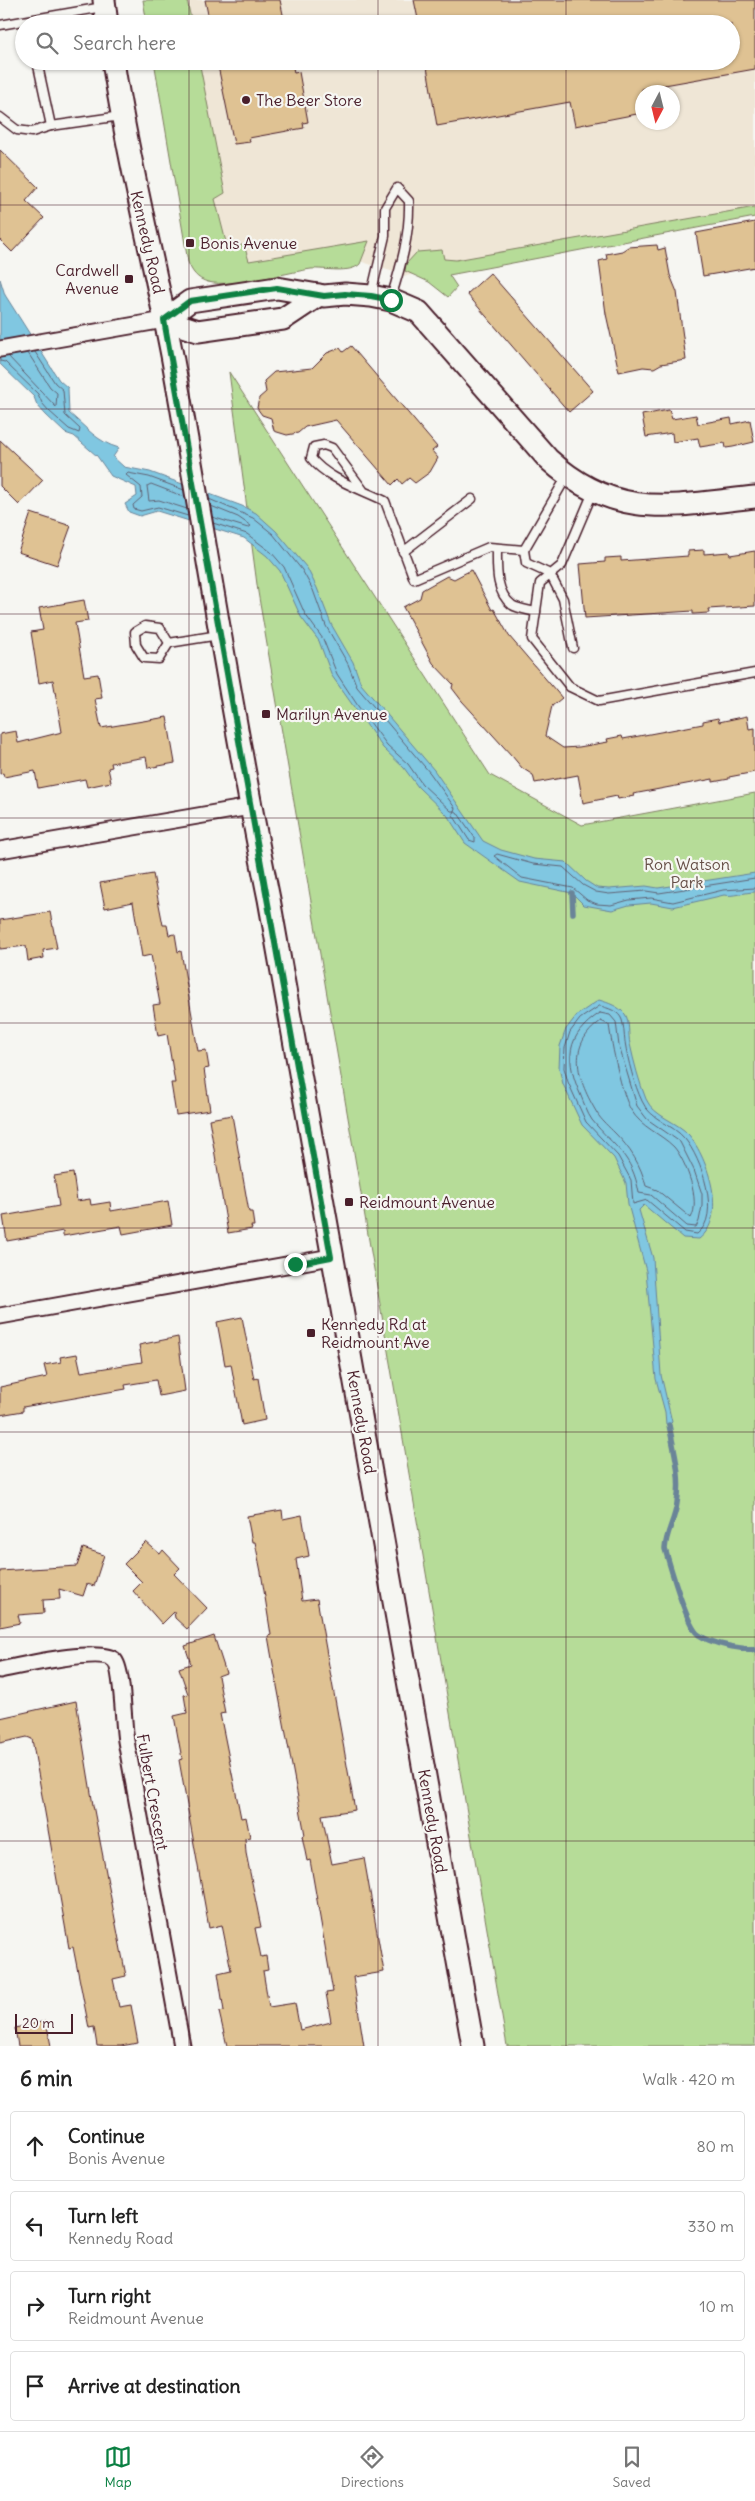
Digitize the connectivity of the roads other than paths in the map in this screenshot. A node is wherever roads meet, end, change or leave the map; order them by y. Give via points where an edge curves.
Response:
1 (105, 10) edge
2 (70, 15) edge
3 (15, 23) edge
4 (0, 25) edge
5 (39, 70) edge
6 (114, 70) edge
7 (121, 116) junction
8 (0, 117) edge
9 (51, 126) junction
10 (319, 295) junction
11 (381, 298) junction
12 (164, 320) junction
13 (0, 350) edge
14 (567, 476) junction
15 (363, 490) junction
16 (593, 492) junction
17 (755, 497) edge
18 (472, 499) dead end
19 (497, 548) junction
20 (524, 550) junction
21 (403, 552) junction
22 (550, 574) junction
23 (536, 612) junction
24 (221, 635) junction
25 (169, 643) junction
26 (573, 648) dead end
27 (755, 673) edge
28 (250, 807) junction
29 (0, 850) edge
30 (331, 1257) junction
31 (0, 1316) edge
32 (0, 1670) edge
33 (182, 2046) edge
34 (474, 2046) edge

1 - 2 lane
3 - 4 lane
5 - 9 lane
6 - 7 main road, Kennedy Road
7 - 9 lane
7 - 12 main road, Kennedy Road
8 - 9 lane via 17,130 32,132
10 - 11 main road
10 - 12 main road via 277,288 207,298 190,301
10 - 12 main road via 283,319 198,331
11 - 11 lane via 405,254 410,220 410,201 397,188 386,208
11 - 14 main road via 419,312 548,459
12 - 13 street
12 - 24 main road, Kennedy Road
14 - 16 main road
14 - 20 lane
15 - 15 lane via 319,468 311,458 314,447 324,445 332,448
15 - 21 lane via 385,501
16 - 17 main road via 622,502 652,506
16 - 22 lane via 562,565
18 - 21 lane
19 - 20 lane
19 - 21 lane via 489,547 414,579
19 - 23 lane via 497,574 502,592 513,606
20 - 22 lane via 526,563
22 - 23 lane via 540,583
22 - 26 lane via 562,599
23 - 27 lane via 532,638 570,687 599,701
24 - 25 lane
24 - 28 main road, Kennedy Road
25 - 25 lane via 160,628 145,626 135,632 136,646 144,658 160,659
28 - 29 street
28 - 30 main road, Kennedy Road
30 - 31 street
30 - 34 main road, Kennedy Road
32 - 33 street, Fulbert Crescent via 85,1655 106,1655 119,1667 123,1723

